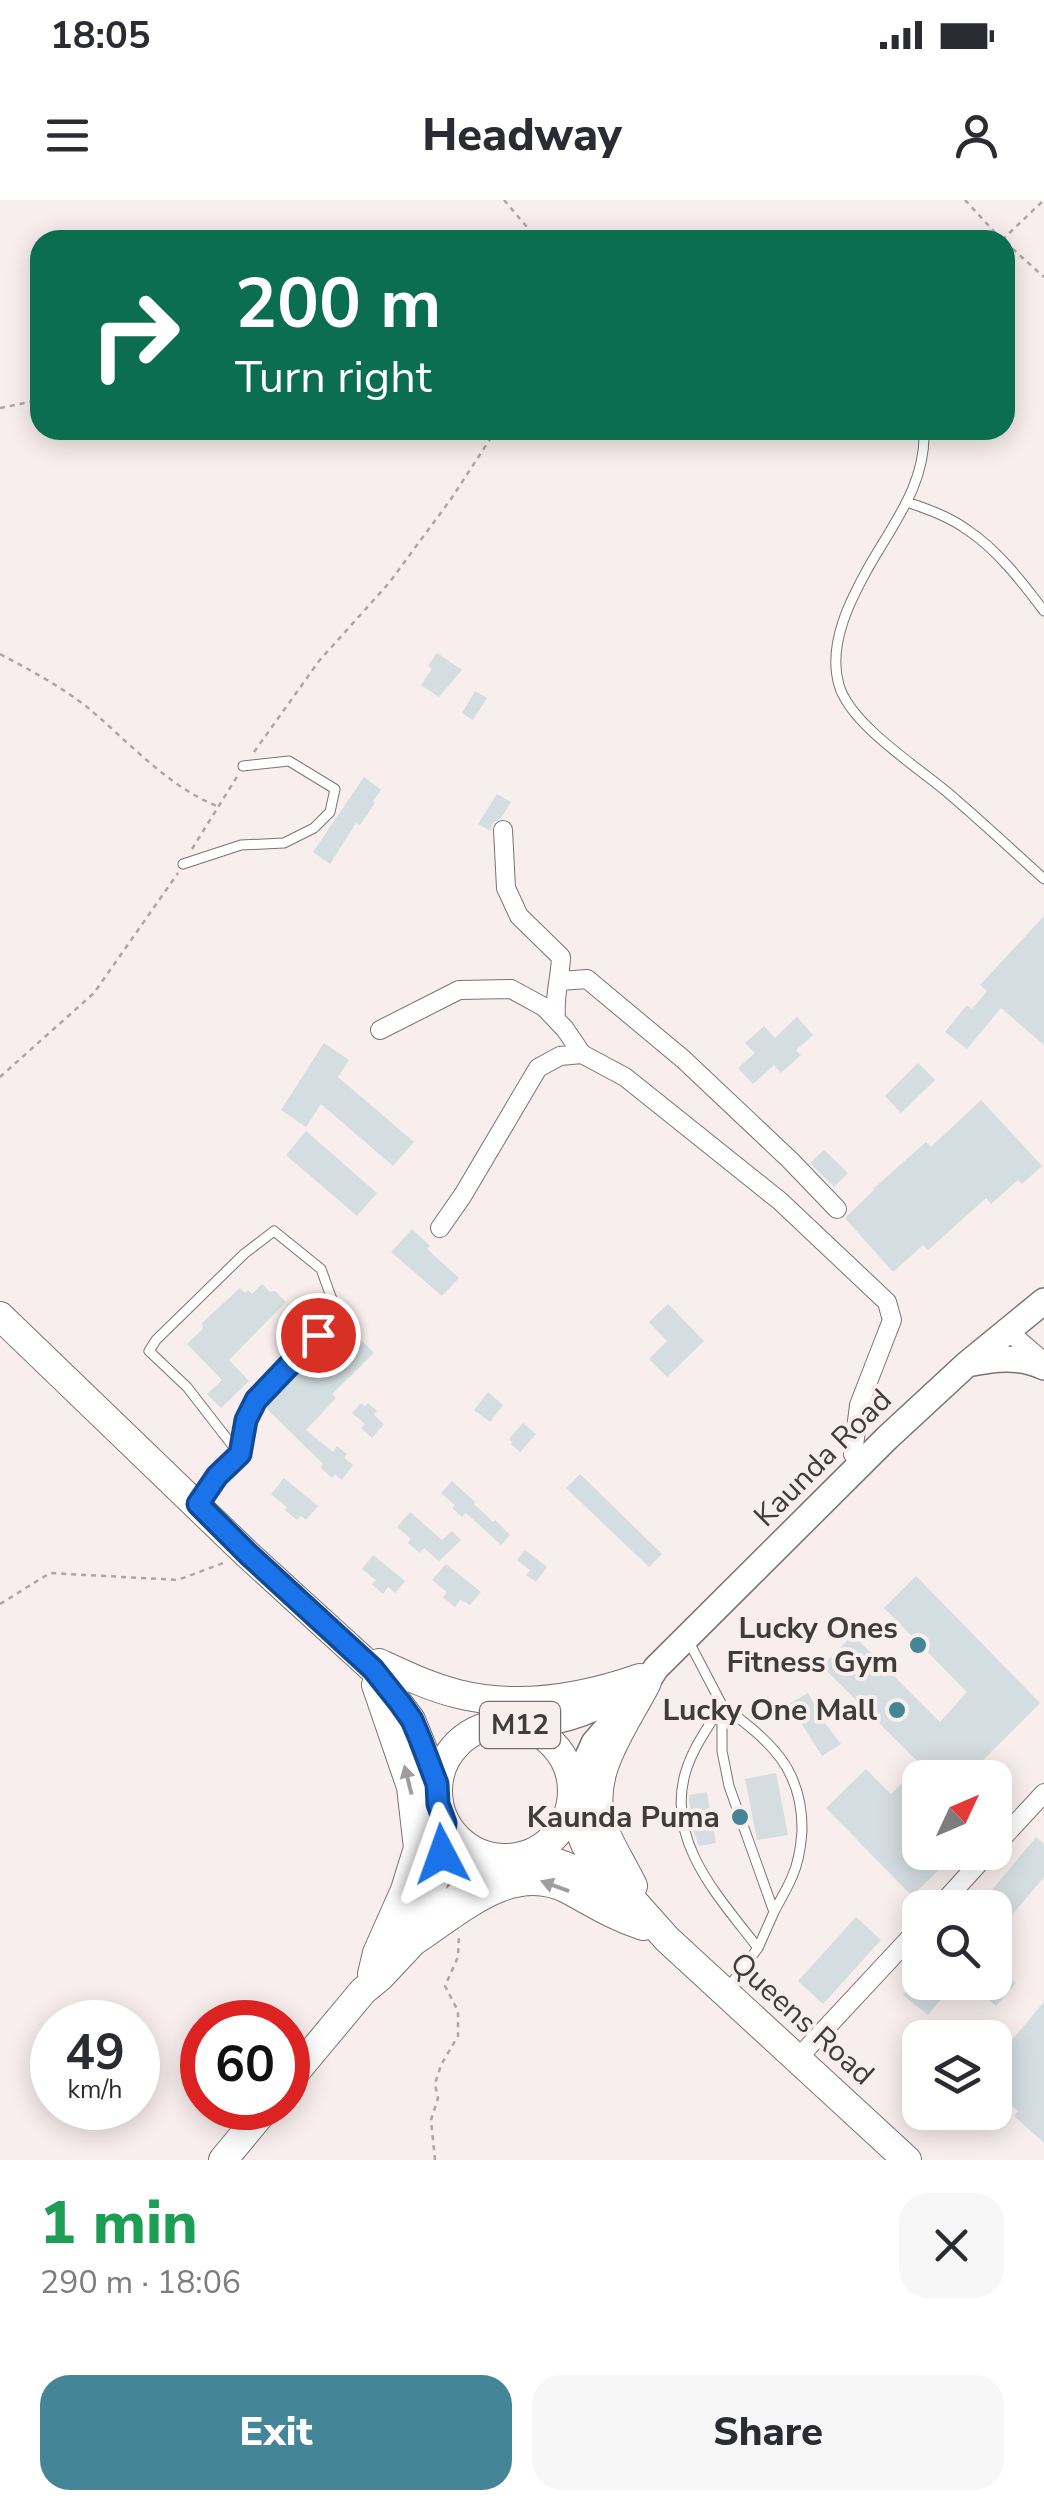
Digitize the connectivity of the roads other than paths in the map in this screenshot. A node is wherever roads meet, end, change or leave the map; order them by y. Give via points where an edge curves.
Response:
1 (924, 440) edge
2 (907, 502) junction
3 (1044, 611) edge
4 (243, 766) road end
5 (503, 830) dead end
6 (183, 864) road end
7 (1044, 879) edge
8 (562, 956) junction
9 (587, 979) junction
10 (560, 981) junction
11 (556, 1019) junction
12 (380, 1030) dead end
13 (582, 1054) junction
14 (838, 1210) dead end
15 (440, 1228) dead end
16 (1044, 1301) edge
17 (0, 1316) edge
18 (1007, 1330) junction
19 (968, 1364) junction
20 (1044, 1365) edge
21 (240, 1454) junction
22 (860, 1466) junction
23 (198, 1504) junction
24 (686, 1638) junction
25 (376, 1666) junction
26 (648, 1676) junction
27 (722, 1705) junction
28 (510, 1724) junction
29 (437, 1784) junction
30 (1044, 1793) edge
31 (572, 1799) junction
32 (445, 1823) junction
33 (1012, 1828) edge
34 (517, 1857) junction
35 (973, 1870) edge
36 (954, 1890) edge
37 (774, 1912) junction
38 (648, 1924) junction
39 (414, 1941) junction
40 (902, 1946) edge
41 (758, 1948) junction
42 (367, 1982) junction
43 (724, 1993) junction
44 (310, 2053) edge
45 (798, 2058) junction
46 (248, 2130) edge
47 (223, 2160) edge
48 (908, 2160) edge

1 - 2 lane via 923,465
2 - 3 lane via 969,530
2 - 7 lane via 845,615 839,686 864,724
4 - 6 lane via 289,761 335,789 330,812 284,843 241,845
5 - 8 street via 506,888 519,916
8 - 9 street
8 - 10 street
9 - 10 street
9 - 14 street via 684,1059
10 - 11 street
11 - 12 street via 511,989 486,988 459,990
11 - 13 street
13 - 15 street via 538,1068
13 - 22 street via 625,1077 780,1200 887,1302 892,1320 859,1405 853,1454
16 - 18 main road, Kaunda Road
17 - 23 main road, M12
18 - 19 main road, Kaunda Road
18 - 20 street
19 - 20 main road via 1013,1359
19 - 22 main road, Kaunda Road
21 - 21 lane via 256,1400 318,1335 334,1305 320,1269 274,1231 149,1350
21 - 23 lane
22 - 24 main road, Kaunda Road
23 - 25 main road, M12
24 - 26 main road, Kaunda Road
24 - 27 lane
25 - 26 main road via 462,1695 513,1702
25 - 28 main road, M12 via 430,1702
25 - 29 main road, M12 via 412,1720
42 -> 25 main road via 418,1848 411,1787 378,1694
26 - 28 main road, Kaunda Road via 576,1717
26 - 31 main road, Kaunda Road via 594,1744
26 - 38 main road via 606,1760 598,1801 603,1827
27 - 37 lane via 729,1786
27 - 37 lane via 774,1750 802,1804 794,1874
27 - 41 lane via 686,1772 679,1800 683,1833
28 - 29 main road, M12 via 475,1730 456,1743
28 - 31 main road, M12 via 542,1734 558,1749 569,1768
29 - 32 main road, M12
30 - 33 street
31 - 34 main road via 562,1829 546,1846
31 - 38 main road, M12 via 585,1844
32 - 34 main road, M12 via 472,1850
32 - 42 main road via 436,1881
34 - 38 main road, M12 via 568,1865
34 - 39 main road via 487,1871
35 - 36 street
37 - 41 lane
38 -> 39 main road via 529,1880 493,1890
38 - 43 main road, Queens Road / M12
39 - 42 main road
40 - 45 street
41 - 43 lane
42 - 44 main road
43 - 45 main road, Queens Road / M12
45 - 48 main road, Queens Road / M12
46 - 47 main road

